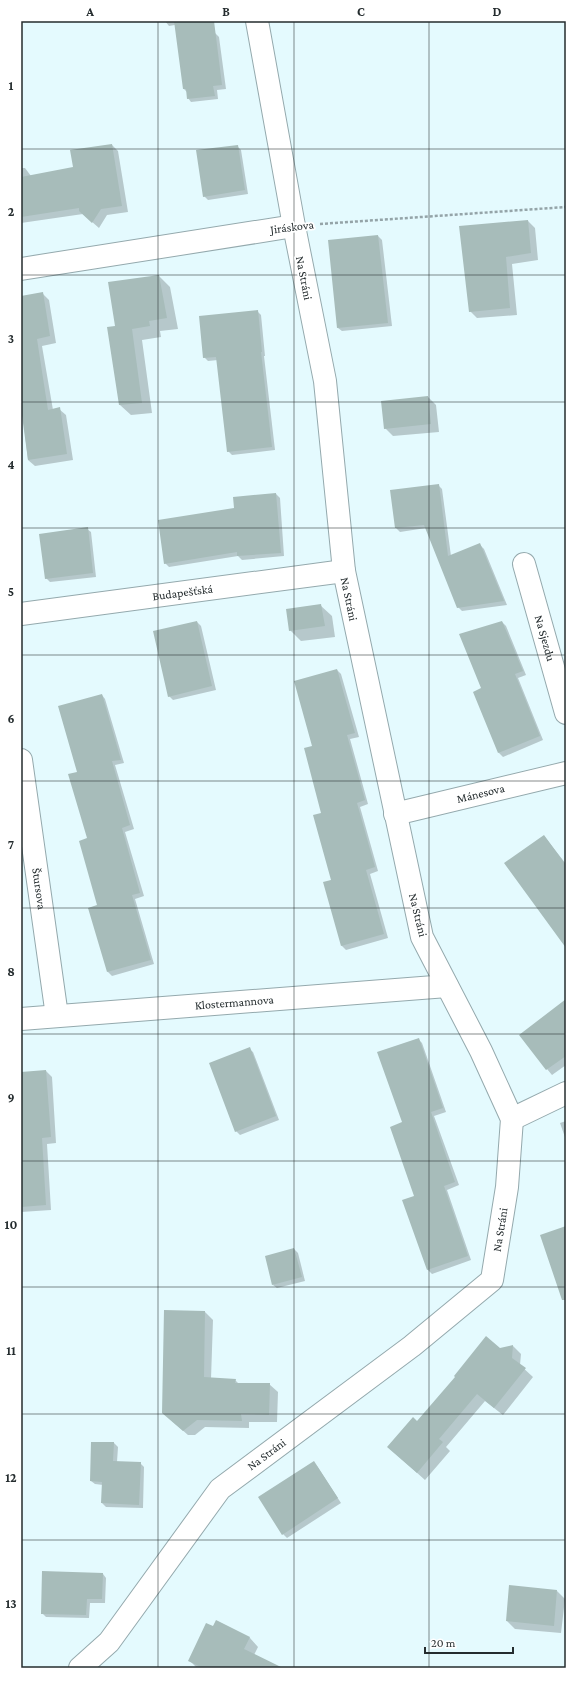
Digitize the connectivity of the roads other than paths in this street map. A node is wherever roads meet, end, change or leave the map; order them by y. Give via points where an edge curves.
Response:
1 (257, 21) edge
2 (294, 226) junction
3 (21, 269) edge
4 (524, 564) dead end
5 (344, 572) junction
6 (21, 614) edge
7 (566, 712) edge
8 (21, 760) edge
9 (566, 773) edge
10 (395, 814) junction
11 (447, 986) junction
12 (57, 1016) junction
13 (21, 1019) edge
14 (566, 1093) edge
15 (512, 1119) junction
16 (80, 1668) edge

1 - 2 street, Na Stráni
2 - 3 street, Jiráskova
2 - 5 street, Na Stráni via 325,381
4 - 7 street, Na Sjezdu
5 - 6 street, Budapešťská
5 - 10 street, Na Stráni
8 - 12 street, Štursova
9 - 10 street, Mánesova
10 - 11 street, Na Stráni via 422,937
11 - 12 street, Klostermannova
11 - 15 street, Na Stráni via 481,1051
12 - 13 street, Klostermannova
14 - 15 street
15 - 16 street, Na Stráni via 507,1187 492,1280 412,1346 220,1489 109,1642

